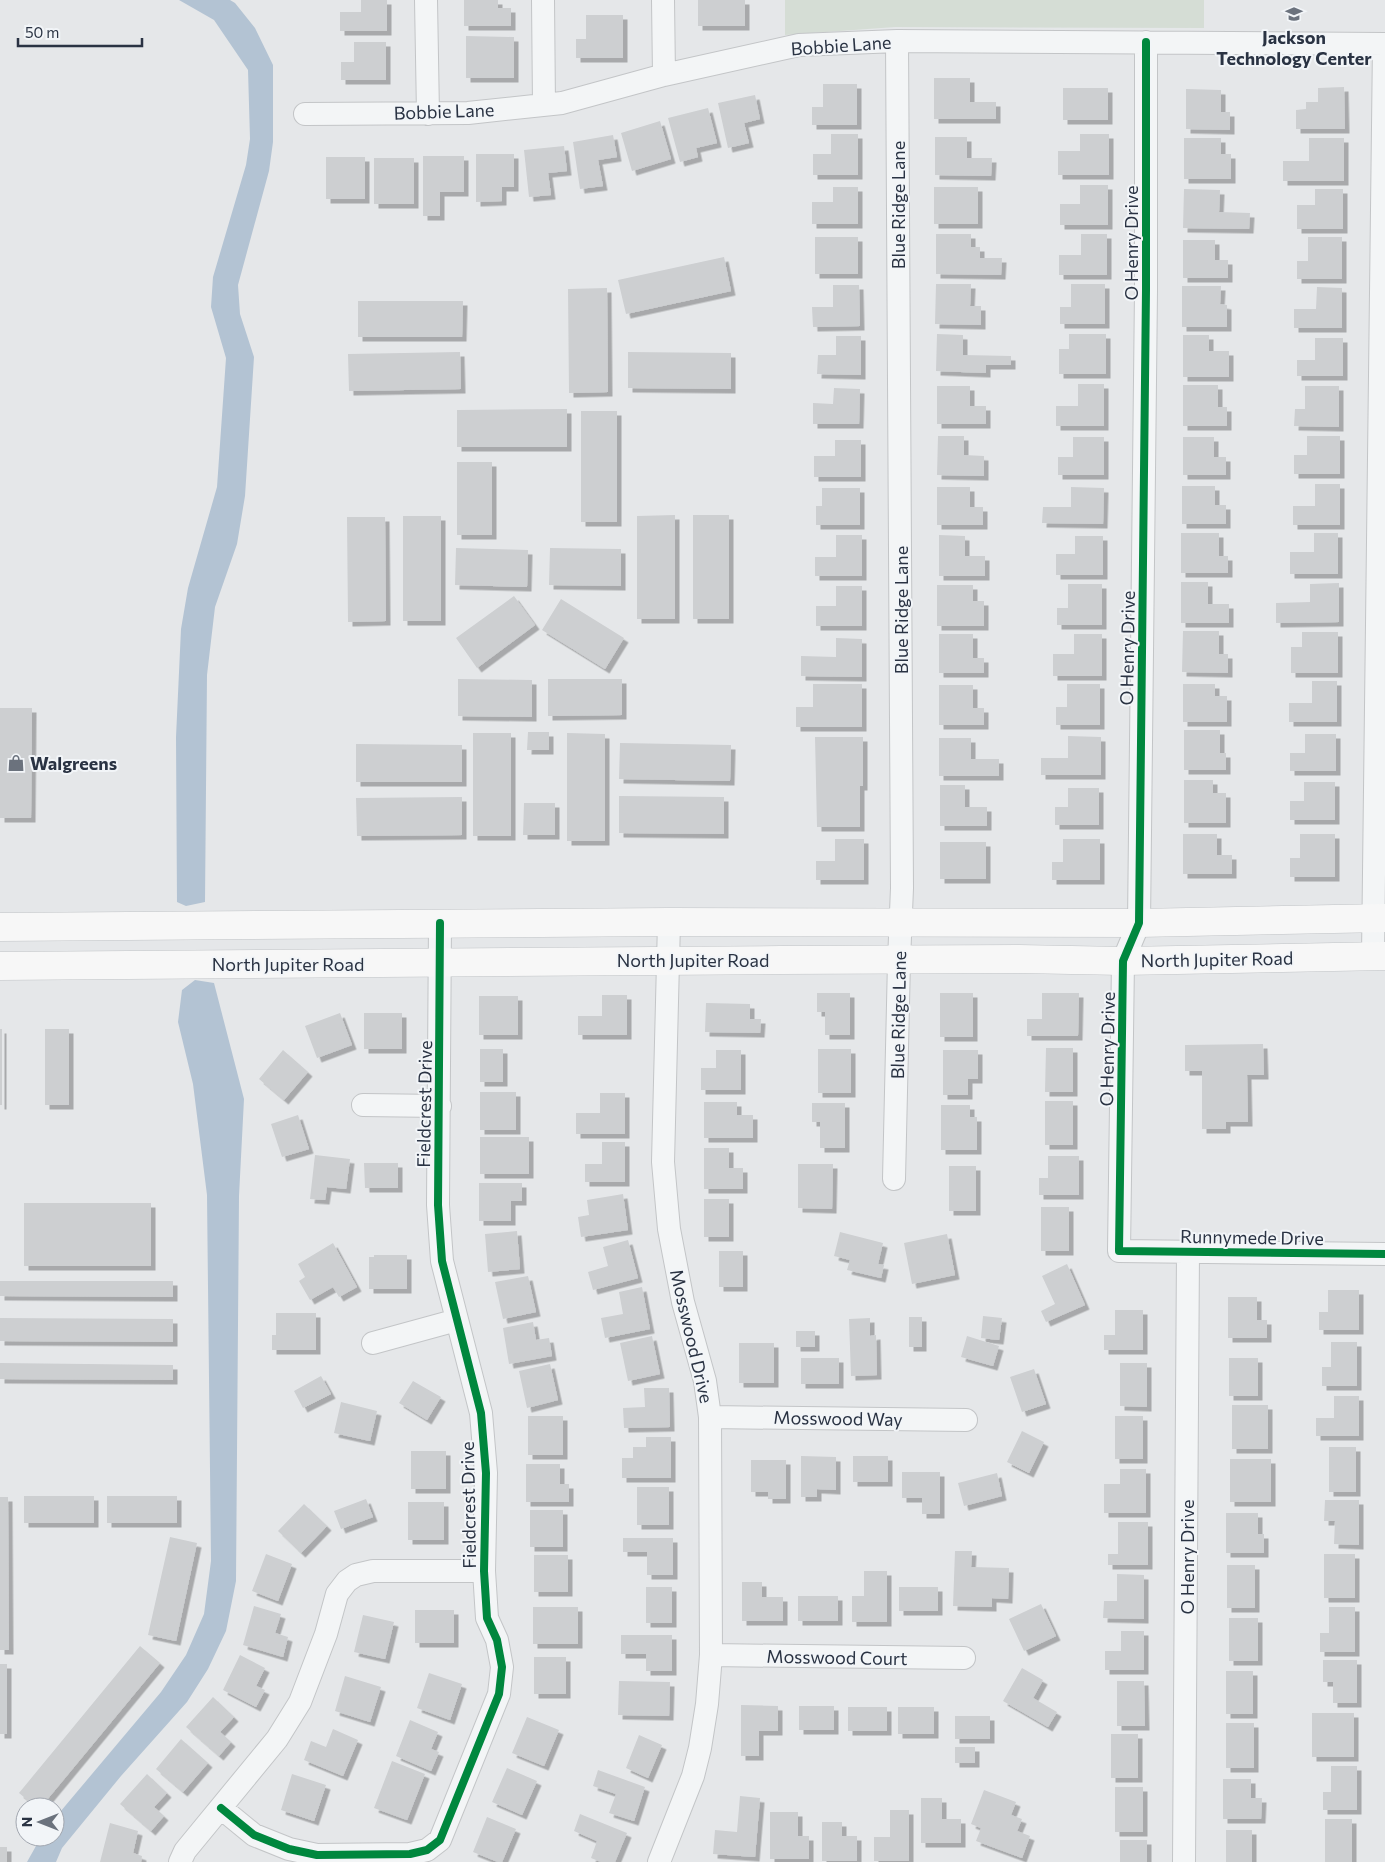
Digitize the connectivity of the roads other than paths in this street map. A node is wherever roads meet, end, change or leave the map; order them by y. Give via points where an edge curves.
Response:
1 (426, 0) edge
2 (543, 0) edge
3 (663, 0) edge
4 (897, 41) junction
5 (1146, 42) junction
6 (1385, 44) edge
7 (664, 76) junction
8 (544, 105) junction
9 (305, 114) dead end
10 (428, 114) junction
11 (1379, 918) edge
12 (668, 922) junction
13 (440, 923) junction
14 (1139, 923) junction
15 (901, 924) junction
16 (90, 926) junction
17 (0, 927) edge
18 (1379, 956) edge
19 (668, 960) junction
20 (899, 960) junction
21 (1122, 961) junction
22 (441, 963) junction
23 (82, 965) junction
24 (0, 966) edge
25 (363, 1105) dead end
26 (440, 1106) junction
27 (894, 1179) dead end
28 (1119, 1251) joint
29 (1188, 1251) junction
30 (1385, 1254) edge
31 (457, 1320) junction
32 (373, 1343) dead end
33 (710, 1417) junction
34 (966, 1420) dead end
35 (484, 1572) junction
36 (711, 1655) junction
37 (964, 1658) dead end
38 (221, 1808) junction
39 (180, 1862) edge
40 (659, 1862) edge
41 (1184, 1862) edge

1 - 10 street
2 - 8 street
3 - 7 street
4 - 5 street, Bobbie Lane
4 - 7 street, Bobbie Lane via 799,45
4 - 15 street, Blue Ridge Lane
5 - 6 street, Bobbie Lane
5 - 14 street, O Henry Drive
6 - 11 street
7 - 8 street, Bobbie Lane
8 - 10 street, Bobbie Lane
9 - 10 street, Bobbie Lane
11 - 14 main road
11 - 18 street
12 - 13 main road
12 - 15 main road
12 - 19 street, Mosswood Drive
13 - 16 main road
13 - 22 street, Fieldcrest Drive
14 - 15 main road
14 - 21 street, O Henry Drive
15 - 20 street, Blue Ridge Lane
16 - 17 main road
16 - 23 main road
18 - 21 main road, North Jupiter Road
19 - 20 main road, North Jupiter Road
19 - 22 main road, North Jupiter Road
19 - 33 street, Mosswood Drive via 665,1200 683,1302 705,1381
20 - 21 main road, North Jupiter Road
20 - 27 street, Blue Ridge Lane
21 - 28 street, O Henry Drive
22 - 23 main road, North Jupiter Road
22 - 26 street, Fieldcrest Drive
23 - 24 main road, North Jupiter Road
25 - 26 street
26 - 31 street, Fieldcrest Drive via 438,1205 442,1261
28 - 29 street, Runnymede Drive
29 - 30 street, Runnymede Drive
29 - 41 street, O Henry Drive
31 - 32 street
31 - 35 street, Fieldcrest Drive via 481,1413 486,1473
33 - 34 street, Mosswood Way
33 - 36 street, Mosswood Drive
35 - 38 street via 373,1572 346,1580 337,1594 326,1634 300,1702 277,1739
35 - 38 street, Fieldcrest Drive via 487,1618 497,1640 502,1667 499,1694 440,1840 427,1850 410,1854 317,1855 289,1849 254,1835
36 - 37 street, Mosswood Court
36 - 40 street, Mosswood Drive via 707,1704 693,1776
38 - 39 street via 185,1851

